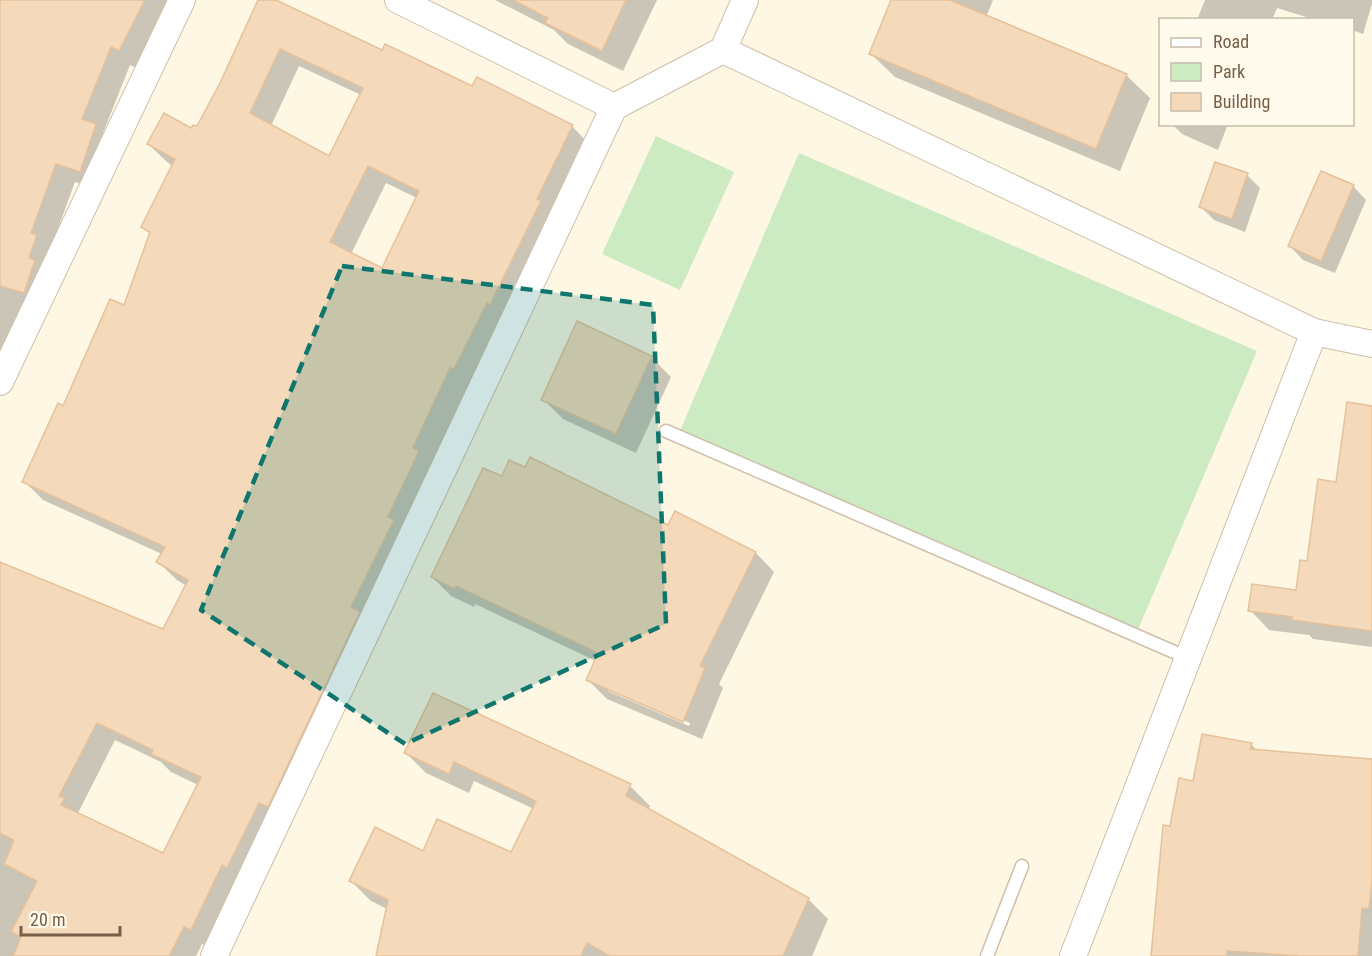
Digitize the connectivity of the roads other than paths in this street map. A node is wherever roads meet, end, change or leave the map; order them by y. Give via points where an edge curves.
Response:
1 (182, 0) edge
2 (398, 0) edge
3 (745, 0) edge
4 (723, 50) junction
5 (614, 107) junction
6 (1314, 332) junction
7 (1372, 344) edge
8 (0, 382) edge
9 (666, 431) dead end
10 (1188, 658) junction
11 (1022, 866) dead end
12 (214, 956) edge
13 (987, 956) edge
14 (1073, 956) edge

1 - 8 street
2 - 5 street
3 - 4 street
4 - 5 street
4 - 6 street
5 - 12 street
6 - 7 street
6 - 10 street
9 - 10 lane
10 - 14 street
11 - 13 lane

